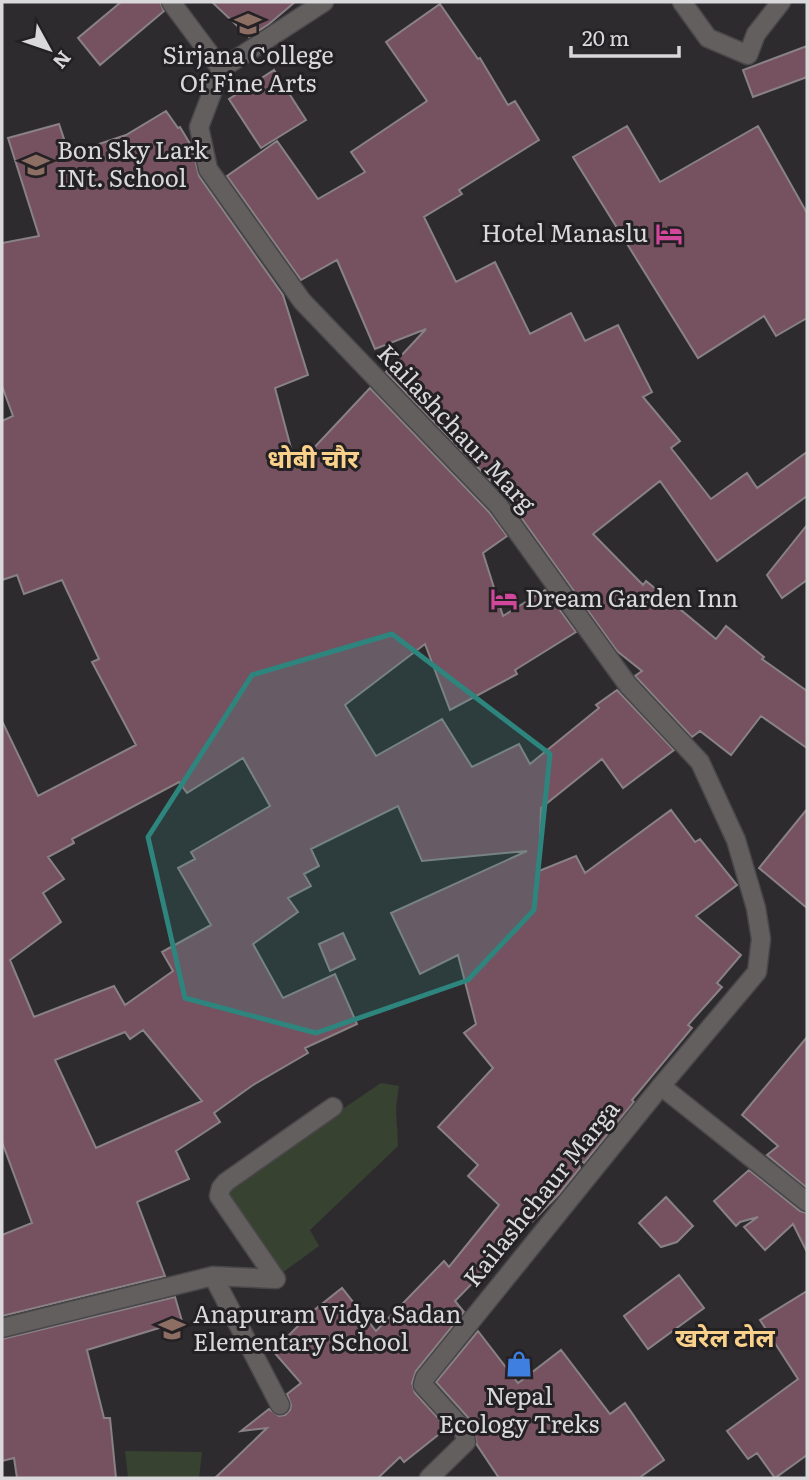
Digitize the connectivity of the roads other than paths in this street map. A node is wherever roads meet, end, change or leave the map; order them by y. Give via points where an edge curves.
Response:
1 (171, 2) edge
2 (324, 2) edge
3 (682, 2) edge
4 (782, 2) edge
5 (221, 69) junction
6 (757, 972) joint
7 (661, 1086) junction
8 (332, 1107) dead end
9 (807, 1202) edge
10 (213, 1276) junction
11 (2, 1328) edge
12 (280, 1405) dead end
13 (429, 1478) edge

1 - 5 street
2 - 5 street
3 - 4 street via 708,37 748,55 756,34
5 - 6 street, Kailashchaur Marg via 199,127 208,169 302,301 498,505 628,685 700,762 736,840 756,908 761,939
6 - 7 street, Kailashchaur Marga
7 - 9 street
7 - 13 street, Kailashchaur Marga via 425,1378 423,1385 463,1429 466,1442
8 - 10 street via 221,1188 219,1196 276,1279
10 - 11 street
10 - 12 street

